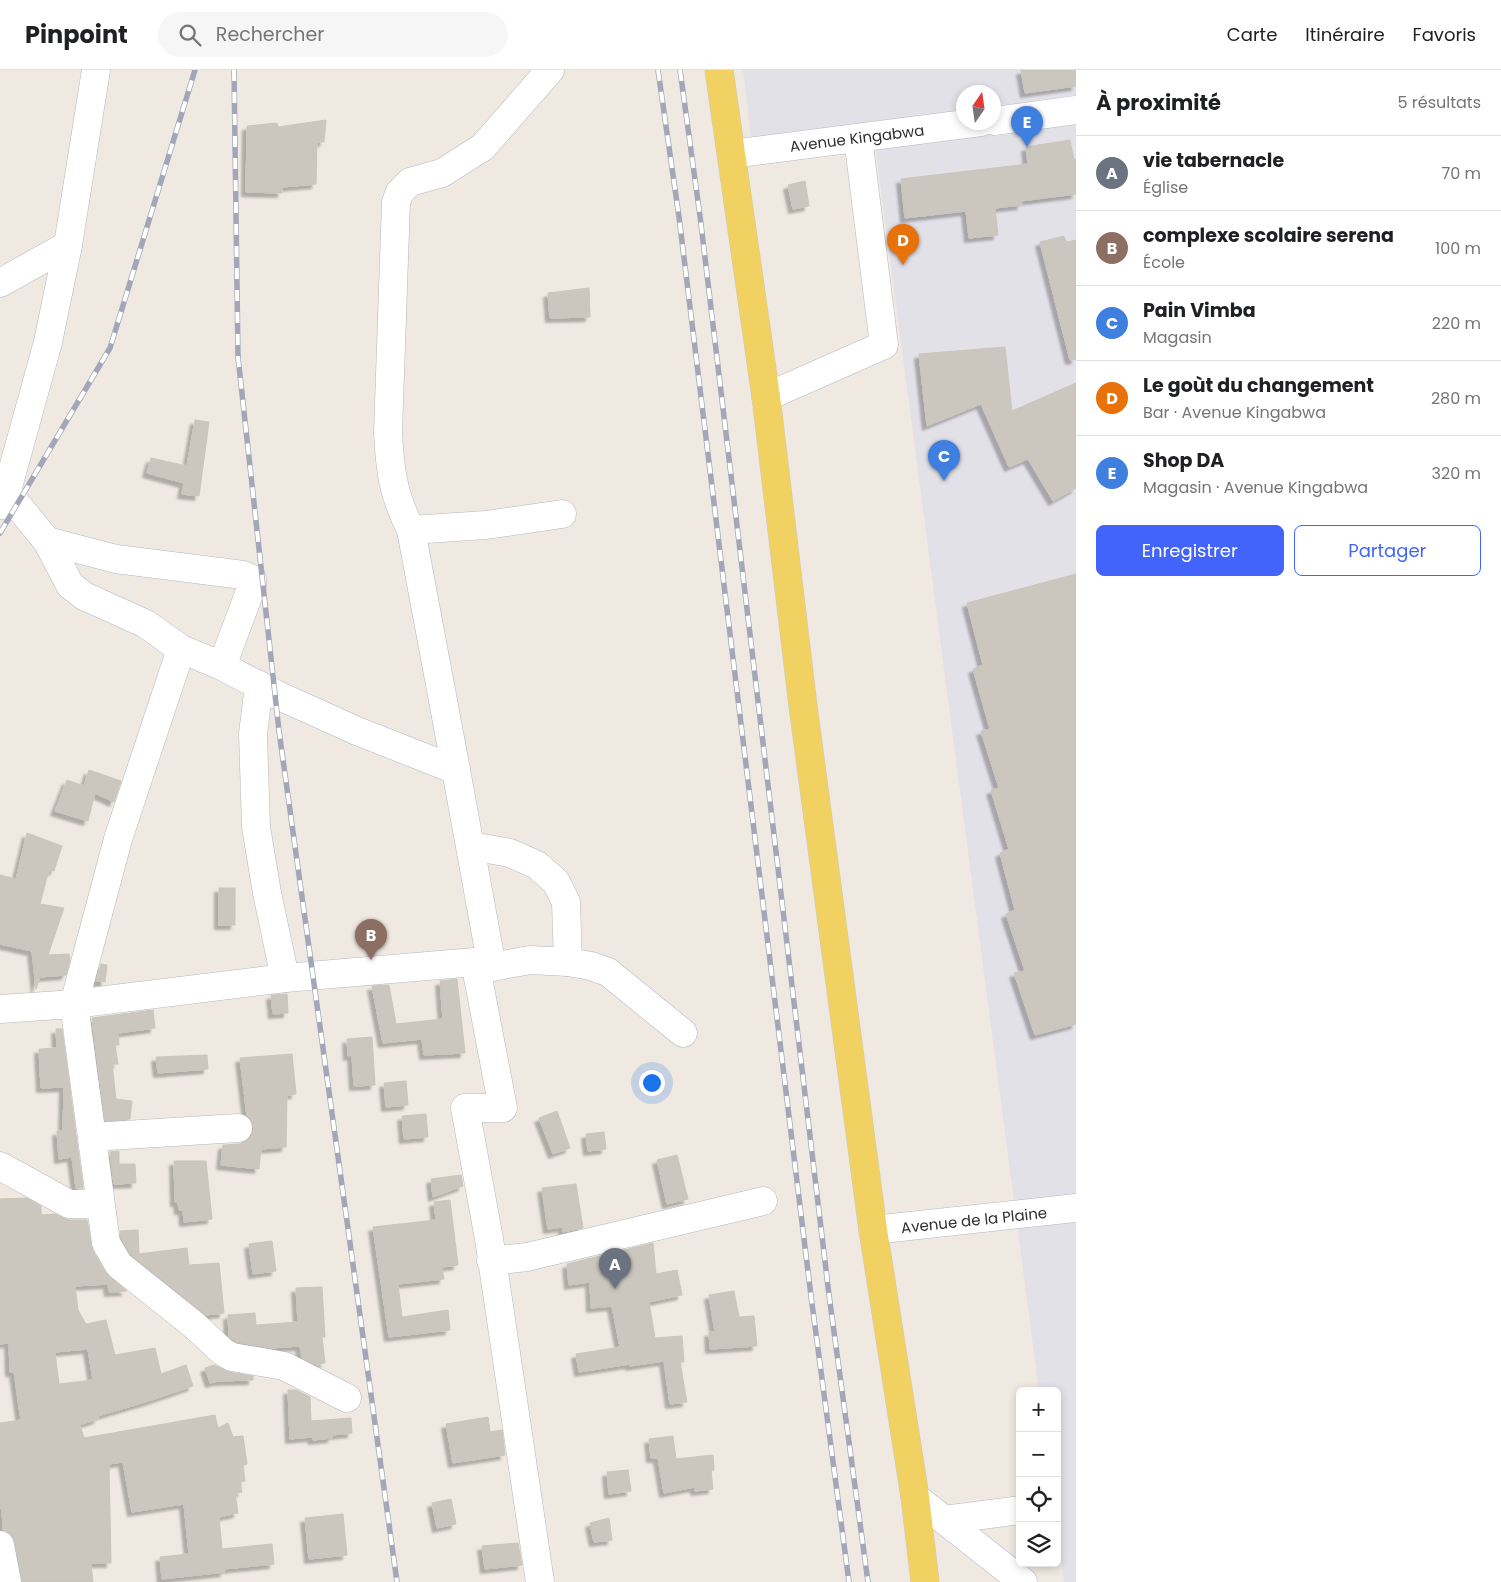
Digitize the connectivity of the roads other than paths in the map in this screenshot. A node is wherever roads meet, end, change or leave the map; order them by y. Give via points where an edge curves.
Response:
1 (96, 70) edge
2 (550, 70) edge
3 (719, 70) edge
4 (1076, 110) edge
5 (1001, 120) edge
6 (956, 125) edge
7 (858, 138) junction
8 (732, 154) junction
9 (68, 245) junction
10 (0, 283) edge
11 (766, 397) junction
12 (2, 497) edge
13 (562, 514) dead end
14 (411, 530) junction
15 (47, 541) junction
16 (181, 649) junction
17 (222, 666) junction
18 (259, 685) junction
19 (456, 770) junction
20 (471, 846) junction
21 (568, 962) junction
22 (484, 964) junction
23 (285, 978) junction
24 (74, 1004) junction
25 (0, 1009) edge
26 (683, 1033) dead end
27 (238, 1128) dead end
28 (92, 1137) junction
29 (0, 1166) edge
30 (763, 1201) dead end
31 (100, 1204) junction
32 (1076, 1208) edge
33 (873, 1230) junction
34 (491, 1261) junction
35 (347, 1398) dead end
36 (914, 1497) junction
37 (1016, 1511) edge
38 (944, 1520) junction
39 (0, 1545) edge
40 (7, 1582) edge
41 (540, 1582) edge
42 (925, 1582) edge
43 (1024, 1582) edge

1 - 9 street
2 - 14 street via 483,147 442,173 410,182 396,202 389,462 401,511
3 - 8 main road
4 - 5 street
6 - 7 street, Avenue Kingabwa
7 - 8 street, Avenue Kingabwa
7 - 11 street via 884,345
8 - 11 main road
9 - 10 street
9 - 12 street via 48,342
11 - 33 main road via 803,706
12 - 15 street via 16,505
13 - 14 street via 486,525
14 - 19 street
15 - 16 street via 70,585 84,596 146,624
15 - 17 street via 116,559 243,575 252,580
16 - 17 street
16 - 24 street via 118,839
17 - 18 street
18 - 19 street via 357,731
18 - 23 street via 253,734 256,826
19 - 20 street
20 - 21 street via 510,853 536,865 556,882 566,902
20 - 22 street
21 - 22 street via 530,960
21 - 26 street via 608,972
22 - 23 street
22 - 34 street via 503,1108 465,1108
23 - 24 street
24 - 25 street
24 - 28 street
27 - 28 street
28 - 31 street
29 - 31 street via 70,1204
30 - 34 street via 527,1257
31 - 35 street via 106,1243 119,1265 223,1352 232,1357 284,1366
32 - 33 street, Avenue de la Plaine
33 - 36 main road
34 - 41 street
36 - 38 street
36 - 42 main road
37 - 38 street
38 - 43 street
39 - 40 street

